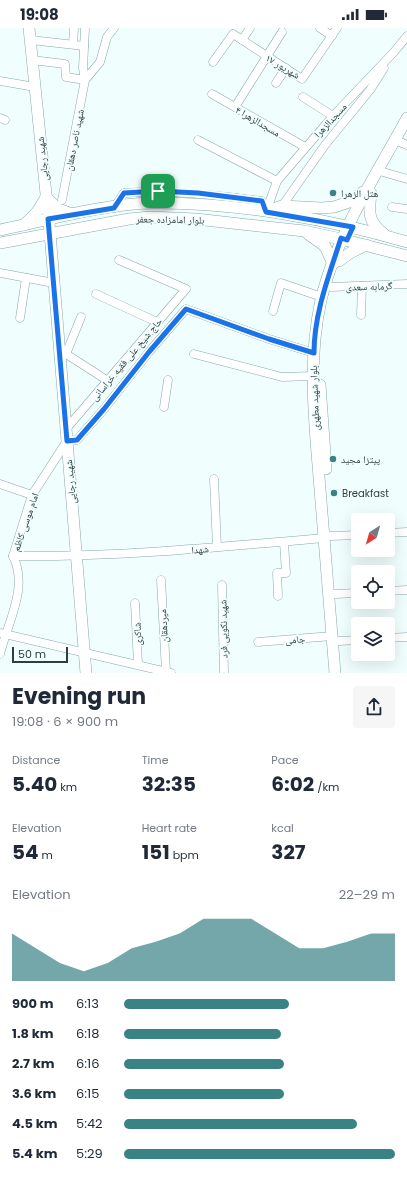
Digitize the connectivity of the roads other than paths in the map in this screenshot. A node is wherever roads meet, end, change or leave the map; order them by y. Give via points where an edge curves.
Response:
1 (29, 28) edge
2 (74, 28) edge
3 (85, 28) edge
4 (114, 28) edge
5 (250, 28) edge
6 (320, 28) edge
7 (337, 28) edge
8 (282, 32) dead end
9 (332, 36) junction
10 (407, 36) edge
11 (30, 40) junction
12 (242, 40) junction
13 (73, 44) junction
14 (84, 46) junction
15 (394, 52) junction
16 (266, 56) junction
17 (32, 60) junction
18 (212, 62) dead end
19 (286, 68) junction
20 (86, 80) junction
21 (0, 81) edge
22 (276, 83) dead end
23 (35, 87) junction
24 (212, 94) dead end
25 (303, 97) dead end
26 (235, 107) junction
27 (333, 116) junction
28 (407, 118) edge
29 (407, 129) edge
30 (198, 140) dead end
31 (403, 143) edge
32 (305, 147) junction
33 (383, 172) junction
34 (407, 180) edge
35 (276, 181) junction
36 (370, 190) junction
37 (46, 197) junction
38 (62, 200) dead end
39 (282, 206) junction
40 (392, 207) dead end
41 (407, 208) edge
42 (266, 212) junction
43 (74, 214) junction
44 (48, 219) junction
45 (18, 226) junction
46 (350, 227) junction
47 (0, 230) edge
48 (65, 231) junction
49 (304, 231) junction
50 (50, 233) junction
51 (388, 236) junction
52 (30, 237) junction
53 (344, 239) junction
54 (16, 240) junction
55 (407, 242) edge
56 (0, 243) edge
57 (366, 245) junction
58 (51, 253) junction
59 (407, 256) edge
60 (119, 260) dead end
61 (336, 263) junction
62 (0, 273) edge
63 (26, 278) junction
64 (54, 283) junction
65 (407, 284) edge
66 (362, 286) junction
67 (331, 287) junction
68 (96, 294) dead end
69 (322, 297) junction
70 (273, 311) dead end
71 (361, 315) dead end
72 (81, 317) dead end
73 (20, 318) dead end
74 (157, 322) junction
75 (63, 352) junction
76 (314, 353) junction
77 (194, 354) dead end
78 (313, 376) junction
79 (168, 380) dead end
80 (108, 381) junction
81 (164, 407) dead end
82 (66, 429) junction
83 (67, 441) junction
84 (214, 479) dead end
85 (0, 484) edge
86 (32, 495) junction
87 (407, 532) edge
88 (395, 533) edge
89 (351, 535) edge
90 (328, 537) junction
91 (284, 542) junction
92 (217, 547) junction
93 (13, 556) junction
94 (77, 557) junction
95 (161, 580) dead end
96 (222, 585) dead end
97 (407, 590) edge
98 (395, 591) edge
99 (351, 593) edge
100 (335, 594) junction
101 (278, 596) dead end
102 (135, 603) dead end
103 (3, 633) edge
104 (407, 637) edge
105 (395, 638) edge
106 (335, 639) junction
107 (351, 640) edge
108 (258, 642) dead end
109 (85, 651) junction
110 (0, 654) edge
111 (138, 664) junction
112 (168, 672) edge
113 (86, 673) edge
114 (224, 673) edge
115 (335, 673) edge
116 (341, 673) edge

1 - 11 main road, شهید رجایی
2 - 13 street
3 - 14 street
4 - 20 street via 107,36 100,62
5 - 12 street
6 - 9 street
7 - 9 street, ۱۷ شهریور
8 - 16 street
9 - 19 street, ۱۷ شهریور via 302,79
10 - 15 street, مسجدالزهرا
11 - 13 street
11 - 17 main road, شهید رجایی
12 - 16 street, ۱۷ شهریور
12 - 18 street, ۱۷ شهریور via 233,34
13 - 14 street
14 - 20 street via 83,68
15 - 27 street, مسجدالزهرا
15 - 39 street via 370,90 325,145
16 - 19 street, ۱۷ شهریور
16 - 26 street
17 - 20 street via 65,64 66,77
17 - 23 main road, شهید رجایی
19 - 22 street
20 - 38 street, شهید ناصر دهقان
21 - 23 street
23 - 37 main road, شهید رجایی
24 - 26 street, مسجدالزهرا ۴
25 - 27 street
26 - 32 street, مسجدالزهرا ۴
27 - 32 street, مسجدالزهرا
28 - 36 main road, بلوار شهید مطهری
29 - 31 main road, بلوار شهید مطهری
30 - 35 street
31 - 33 main road, بلوار شهید مطهری
32 - 35 street, مسجدالزهرا
33 - 34 street
33 - 36 main road, بلوار شهید مطهری
35 - 42 street, مسجدالزهرا
36 - 39 main road via 334,207
36 - 46 main road, بلوار شهید مطهری
36 - 51 main road via 370,219
37 - 43 main road via 58,209
37 - 44 main road, شهید رجایی
37 - 45 main road via 37,212
39 - 42 main road
40 - 41 street
42 - 43 main road, بلوار امامزاده جعفر via 151,203
42 - 46 main road, بلوار امامزاده جعفر
43 - 44 main road, بلوار امامزاده جعفر
44 - 45 main road, بلوار امامزاده جعفر
44 - 50 main road, شهید رجایی
45 - 47 main road, بلوار امامزاده جعفر
45 - 54 main road via 20,237
46 - 51 main road, بلوار امامزاده جعفر
46 - 53 main road, بلوار شهید مطهری
48 - 49 main road, بلوار امامزاده جعفر via 150,217 196,218
48 - 50 main road, بلوار امامزاده جعفر
48 - 58 main road via 58,236
49 - 53 main road, بلوار امامزاده جعفر
49 - 61 main road via 325,246
50 - 52 main road, بلوار امامزاده جعفر
50 - 58 main road, شهید رجایی
51 - 55 main road, بلوار امامزاده جعفر
52 - 54 main road, بلوار امامزاده جعفر
52 - 58 main road
53 - 57 main road, بلوار امامزاده جعفر
53 - 61 main road, بلوار شهید مطهری
54 - 56 main road, بلوار امامزاده جعفر
57 - 59 main road, بلوار امامزاده جعفر
57 - 61 main road via 350,252
58 - 64 main road, شهید رجایی
60 - 74 street, حاج شیخ علی فقیه خراسانی via 186,288
61 - 67 main road, بلوار شهید مطهری
61 - 69 main road, بلوار شهید مطهری
62 - 63 street
63 - 64 street
63 - 73 street
64 - 75 main road, شهید رجایی
65 - 66 street, گرمابه سعدی
66 - 67 street, گرمابه سعدی
66 - 71 street
67 - 90 main road, بلوار شهید مطهری via 321,334 320,362
68 - 74 street
69 - 70 street via 281,283
69 - 76 main road, بلوار شهید مطهری
72 - 75 street
74 - 80 street, حاج شیخ علی فقیه خراسانی
75 - 80 street
75 - 82 main road, شهید رجایی
76 - 78 main road, بلوار شهید مطهری
76 - 83 street, حاج شیخ علی فقیه خراسانی via 186,309 77,440
77 - 78 street via 282,378
78 - 90 main road, بلوار شهید مطهری via 313,404
79 - 81 street
80 - 82 street, حاج شیخ علی فقیه خراسانی
82 - 83 main road, شهید رجایی
83 - 86 street, امام موسی کاظم
83 - 94 main road, شهید رجایی
84 - 92 street
85 - 86 street
86 - 93 street, امام موسی کاظم
87 - 88 street
89 - 90 street, شهدا
90 - 91 street, شهدا
90 - 100 main road, بلوار شهید مطهری
90 - 106 main road, بلوار شهید مطهری
91 - 92 street, شهدا
91 - 101 street via 286,573 277,573
92 - 94 street, شهدا
93 - 94 street, شهدا
93 - 103 street, امام موسی کاظم via 17,564 18,595 14,615
94 - 109 main road, شهید رجایی
95 - 112 street, میردهقان
96 - 114 street, شهید نکویی فرد
97 - 98 street
99 - 100 street
100 - 106 main road, بلوار شهید مطهری
102 - 111 street, شاکری
103 - 109 street
103 - 110 street, امام موسی کاظم
104 - 105 street
106 - 107 street, جامی
106 - 108 street, جامی
106 - 115 main road, بلوار شهید مطهری
106 - 116 main road, بلوار شهید مطهری
109 - 111 street
109 - 113 main road, شهید رجایی
111 - 112 street

